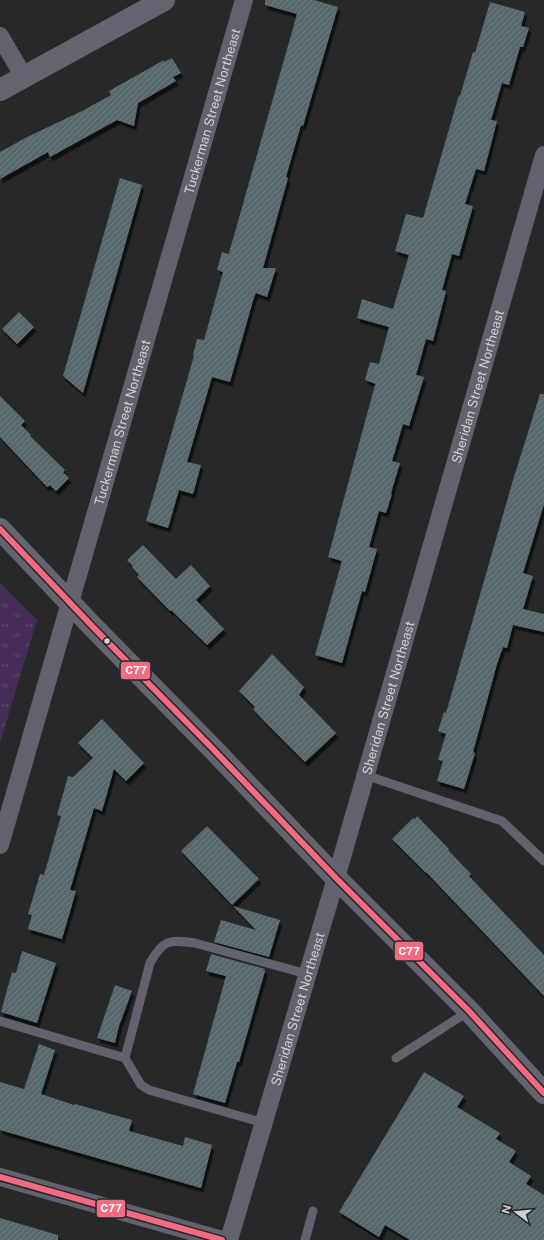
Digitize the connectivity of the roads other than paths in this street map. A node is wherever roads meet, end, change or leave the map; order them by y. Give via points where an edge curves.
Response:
1 (164, 0) edge
2 (244, 0) edge
3 (0, 36) edge
4 (24, 77) junction
5 (0, 90) edge
6 (544, 155) edge
7 (0, 529) edge
8 (70, 602) junction
9 (365, 775) junction
10 (0, 845) edge
11 (544, 861) edge
12 (336, 878) junction
13 (307, 974) junction
14 (469, 1011) junction
15 (0, 1021) edge
16 (125, 1058) junction
17 (396, 1058) dead end
18 (544, 1093) edge
19 (264, 1123) junction
20 (0, 1177) edge
21 (313, 1210) dead end
22 (222, 1240) edge
23 (229, 1240) edge
24 (305, 1240) edge

1 - 4 street
2 - 8 street, Tuckerman Street Northeast
3 - 4 street
4 - 5 street
6 - 9 street, Sheridan Street Northeast
7 - 8 street
8 - 10 street, Tuckerman Street Northeast
8 - 12 street
9 - 11 lane via 502,821
9 - 12 street, Sheridan Street Northeast
12 - 13 street, Sheridan Street Northeast
12 - 14 street
13 - 16 lane via 195,943 178,940 168,942 156,951 150,963
13 - 19 street, Sheridan Street Northeast
14 - 17 lane
14 - 18 street
15 - 16 lane
16 - 19 lane via 141,1085 149,1090
19 - 23 street, Sheridan Street Northeast
20 - 22 street
21 - 24 lane

